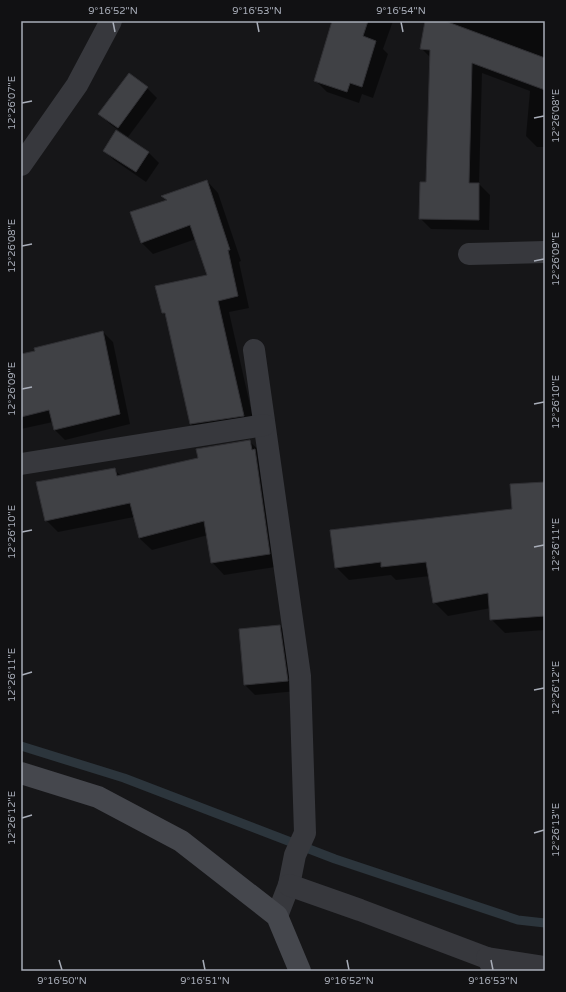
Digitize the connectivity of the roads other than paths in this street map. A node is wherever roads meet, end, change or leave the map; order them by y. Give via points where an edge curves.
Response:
1 (111, 21) edge
2 (21, 165) edge
3 (545, 252) edge
4 (469, 254) dead end
5 (254, 350) dead end
6 (264, 425) junction
7 (21, 464) edge
8 (21, 773) edge
9 (289, 886) junction
10 (277, 916) junction
11 (491, 965) edge
12 (545, 967) edge
13 (300, 971) edge

1 - 2 street via 77,85
3 - 4 street
5 - 6 street
6 - 7 street
6 - 9 street via 300,676 305,833 295,855
8 - 10 main road via 98,797 181,841
9 - 10 street
9 - 11 street via 360,910
10 - 13 main road
11 - 12 street

